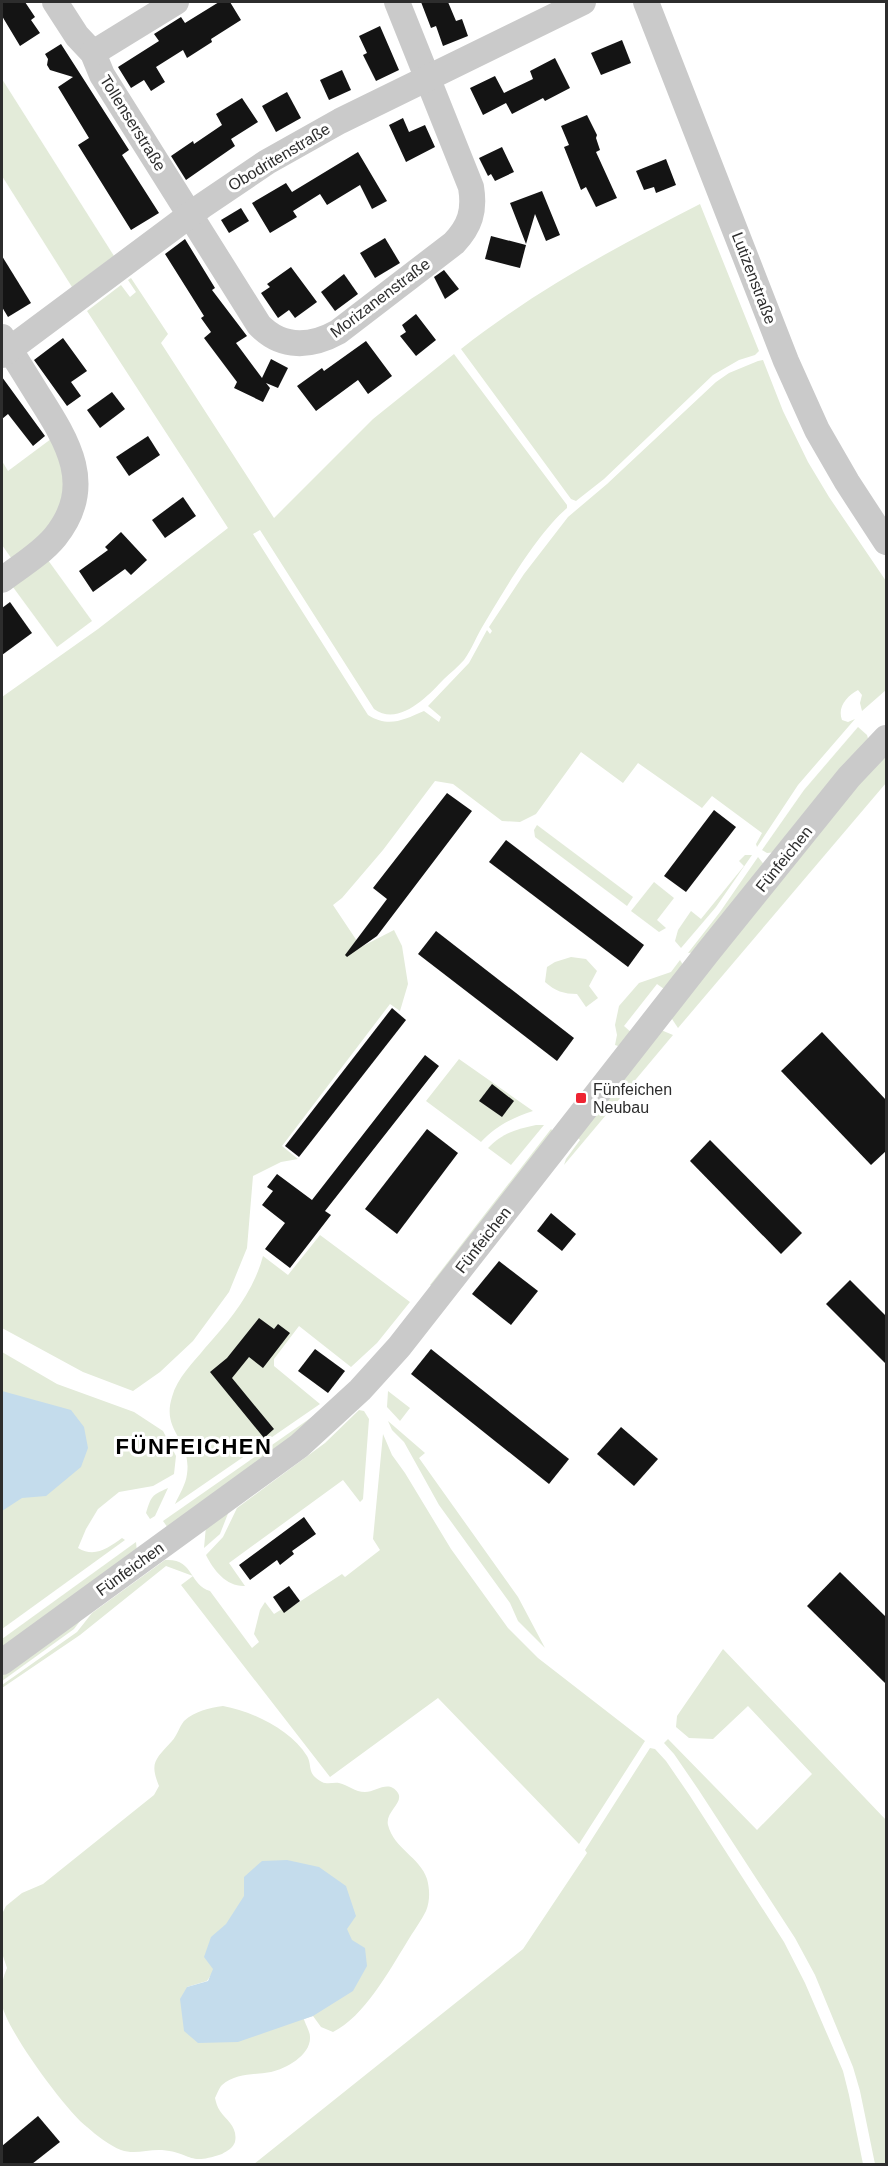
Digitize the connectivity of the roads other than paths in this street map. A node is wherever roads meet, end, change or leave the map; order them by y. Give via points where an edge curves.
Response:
1 (56, 2) edge
2 (176, 2) edge
3 (397, 2) edge
4 (583, 2) edge
5 (646, 2) edge
6 (93, 53) junction
7 (427, 78) junction
8 (190, 215) junction
9 (4, 347) edge
10 (886, 542) edge
11 (2, 580) edge
12 (886, 738) edge
13 (2, 1662) edge

1 - 6 street, Tollenserstraße
2 - 6 street
3 - 7 street, Morizanenstraße
4 - 7 street, Obodritenstraße
5 - 10 street, Lutizenstraße via 786,361 817,430
6 - 8 street, Tollenserstraße via 102,75
7 - 8 street, Obodritenstraße via 300,143
7 - 8 street, Morizanenstraße via 471,187 472,214 454,243 325,339 303,344 267,333
8 - 9 street, Obodritenstraße
9 - 11 street via 53,419 70,451 76,473 68,519 54,539
12 - 13 street, Fünfeichen via 849,777 399,1347 360,1390 299,1446

